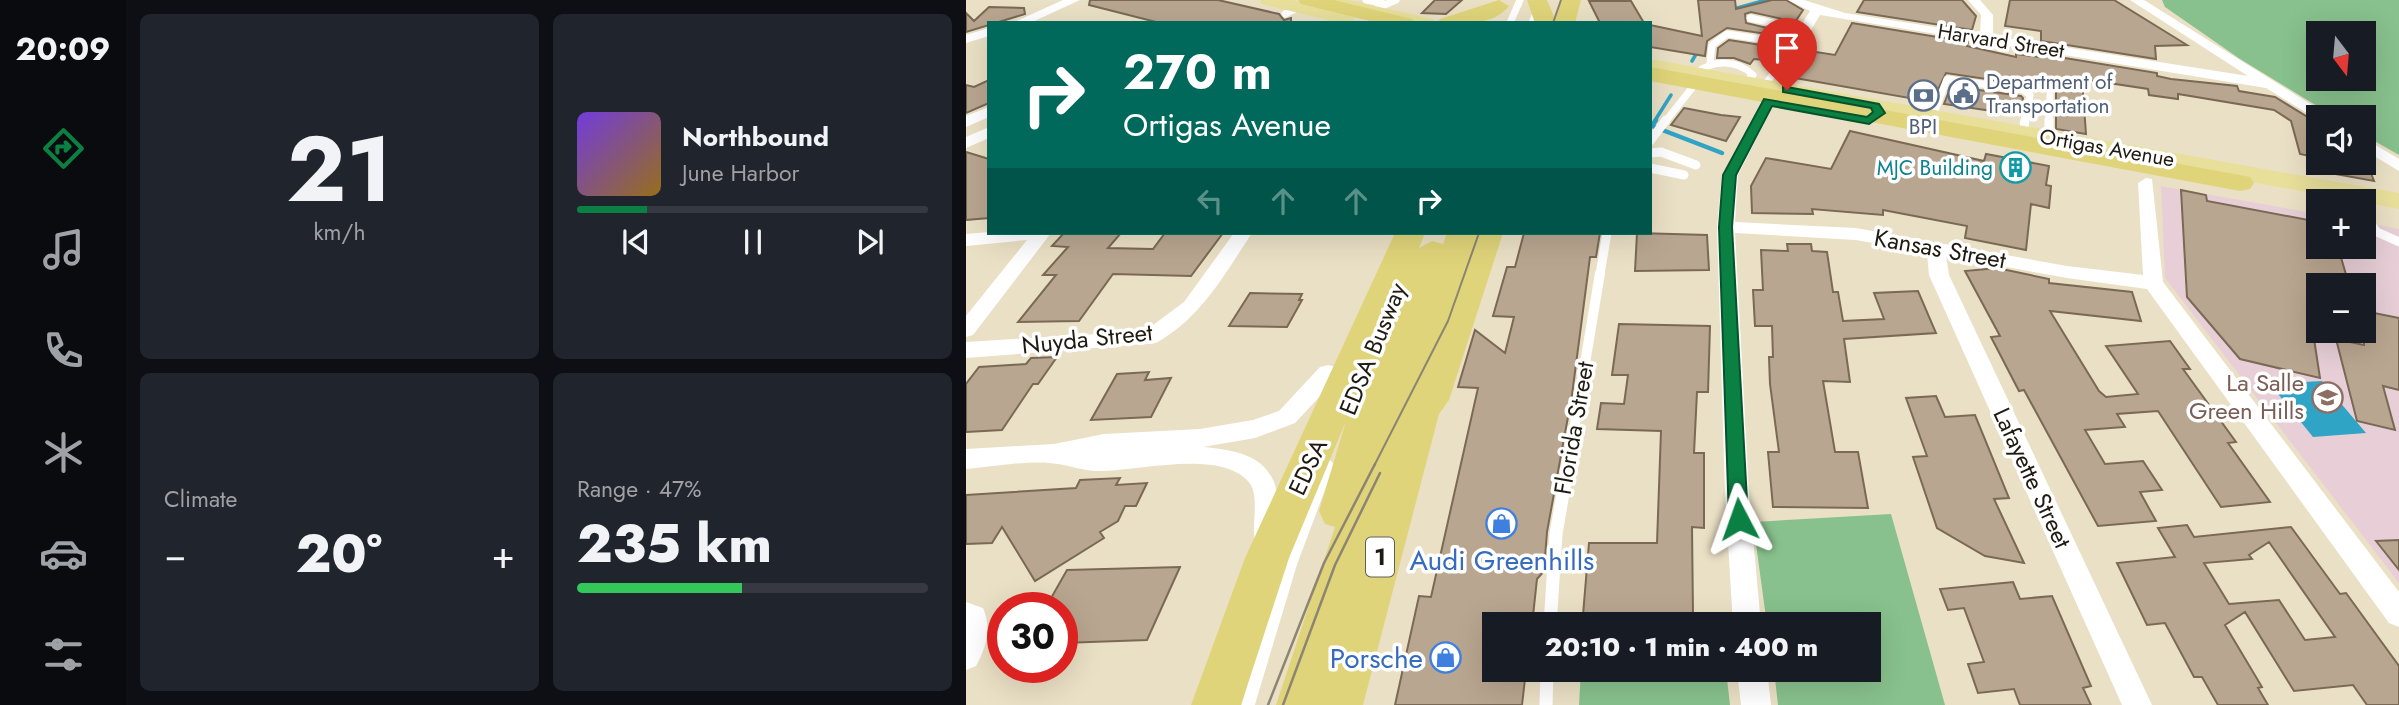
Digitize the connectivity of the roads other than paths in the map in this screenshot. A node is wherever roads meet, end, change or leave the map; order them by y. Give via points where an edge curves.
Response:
1 (1074, 0) edge
2 (1269, 0) edge
3 (1322, 0) edge
4 (1335, 0) edge
5 (1520, 0) edge
6 (1539, 0) edge
7 (1546, 0) edge
8 (1561, 0) edge
9 (1571, 0) edge
10 (1794, 0) edge
11 (1974, 0) edge
12 (2136, 0) edge
13 (1302, 5) edge
14 (1378, 7) edge
15 (1816, 10) junction
16 (1503, 12) edge
17 (1750, 18) dead end
18 (1023, 21) edge
19 (1394, 21) edge
20 (1400, 21) edge
21 (1420, 21) edge
22 (1456, 21) edge
23 (1535, 21) edge
24 (1536, 21) edge
25 (1549, 21) edge
26 (1551, 21) edge
27 (1565, 21) edge
28 (987, 33) edge
29 (1801, 36) joint
30 (1986, 38) junction
31 (966, 39) edge
32 (2234, 61) junction
33 (1652, 65) edge
34 (1652, 74) edge
35 (2210, 74) junction
36 (1699, 75) junction
37 (1652, 80) edge
38 (2270, 84) junction
39 (1759, 90) junction
40 (2050, 95) dead end
41 (2306, 106) edge
42 (987, 112) edge
43 (1917, 120) junction
44 (966, 122) edge
45 (987, 133) edge
46 (2023, 133) junction
47 (1652, 138) edge
48 (2049, 138) junction
49 (966, 143) edge
50 (2376, 152) edge
51 (1652, 153) edge
52 (1696, 165) dead end
53 (2399, 166) edge
54 (1652, 168) edge
55 (1684, 174) dead end
56 (2152, 175) junction
57 (2240, 183) junction
58 (2306, 195) edge
59 (2399, 201) edge
60 (2376, 208) edge
61 (2399, 213) edge
62 (1726, 227) junction
63 (2376, 231) edge
64 (1020, 235) edge
65 (1040, 235) edge
66 (1242, 235) edge
67 (1388, 235) edge
68 (1409, 235) edge
69 (1420, 235) edge
70 (1439, 235) edge
71 (1453, 235) edge
72 (1461, 235) edge
73 (1474, 235) edge
74 (1487, 235) edge
75 (1607, 235) edge
76 (966, 240) edge
77 (2399, 242) edge
78 (1936, 249) junction
79 (2153, 283) junction
80 (1461, 292) junction
81 (966, 330) edge
82 (1374, 330) junction
83 (966, 350) edge
84 (1378, 397) junction
85 (1054, 454) junction
86 (1330, 458) dead end
87 (966, 459) edge
88 (1267, 558) junction
89 (1551, 612) edge
90 (1746, 612) edge
91 (2399, 614) edge
92 (966, 615) edge
93 (966, 656) edge
94 (1547, 682) edge
95 (1753, 682) edge
96 (1306, 687) edge
97 (1216, 705) edge
98 (1248, 705) edge
99 (1338, 705) edge
100 (1546, 705) edge
101 (1756, 705) edge
102 (2137, 705) edge

1 - 18 street
2 - 13 main road
3 - 14 main road
4 - 14 main road
5 - 16 lane
6 - 23 lane
6 - 25 highway
7 - 24 highway
8 - 26 highway
9 - 27 highway
10 - 15 street, Harvard Street
11 - 30 street via 1987,15
12 - 32 street
13 - 14 main road
13 - 19 highway
13 - 20 lane
14 - 21 main road
15 - 29 street
15 - 30 street, Harvard Street
16 - 22 highway
17 - 29 lane
28 - 31 street
30 - 35 street, Harvard Street
32 - 35 street via 2230,70
32 - 38 street
33 - 36 main road, Ortigas Avenue
34 - 56 highway
35 - 38 street, Harvard Street
36 - 37 main road, Ortigas Avenue
36 - 39 main road, Ortigas Avenue
36 - 39 lane via 1713,44 1727,34 1787,43 1791,50
36 - 47 lane
38 - 41 street
39 - 43 main road, Ortigas Avenue
39 - 62 street via 1730,175
40 - 48 lane
42 - 44 street
43 - 46 main road, Ortigas Avenue
43 - 46 lane via 1947,79 2023,90 2030,95
43 - 57 main road, Ortigas Avenue via 2212,184
45 - 49 street
46 - 48 main road, Ortigas Avenue
48 - 59 main road, Ortigas Avenue
50 - 53 street
51 - 52 lane
54 - 55 lane
56 - 57 highway
56 - 79 street
57 - 58 main road, Ortigas Avenue
60 - 61 main road
62 - 78 street, Kansas Street via 1837,232
62 - 90 street
63 - 77 lane
64 - 76 street
65 - 81 street
66 - 83 street, Nuyda Street via 1184,316 1149,338
67 - 84 highway, 1
68 - 82 highway, EDSA / 1
69 - 82 lane, EDSA Busway
70 - 84 highway
71 - 84 lane, EDSA Busway
72 - 84 highway, 1
73 - 80 highway, 1
74 - 80 highway, 1
75 - 89 lane, Florida Street via 1556,534
78 - 79 street, Kansas Street
78 - 102 street, Lafayette Street via 1938,275
79 - 91 street
80 - 84 highway, 1 via 1430,400
82 - 84 lane, EDSA Busway
82 - 88 highway, EDSA / 1
84 - 85 street via 1287,417 1255,429 1200,438 1104,443
84 - 88 highway, 1
84 - 96 highway, 1 via 1339,579
84 - 96 highway via 1311,614
84 - 99 highway, 1
85 - 87 street
85 - 88 street via 1094,461 1179,454 1235,459 1260,476 1266,496
86 - 98 lane via 1291,562
88 - 97 highway, EDSA / 1
92 - 93 street via 973,617 972,645
94 - 100 lane
95 - 101 street

